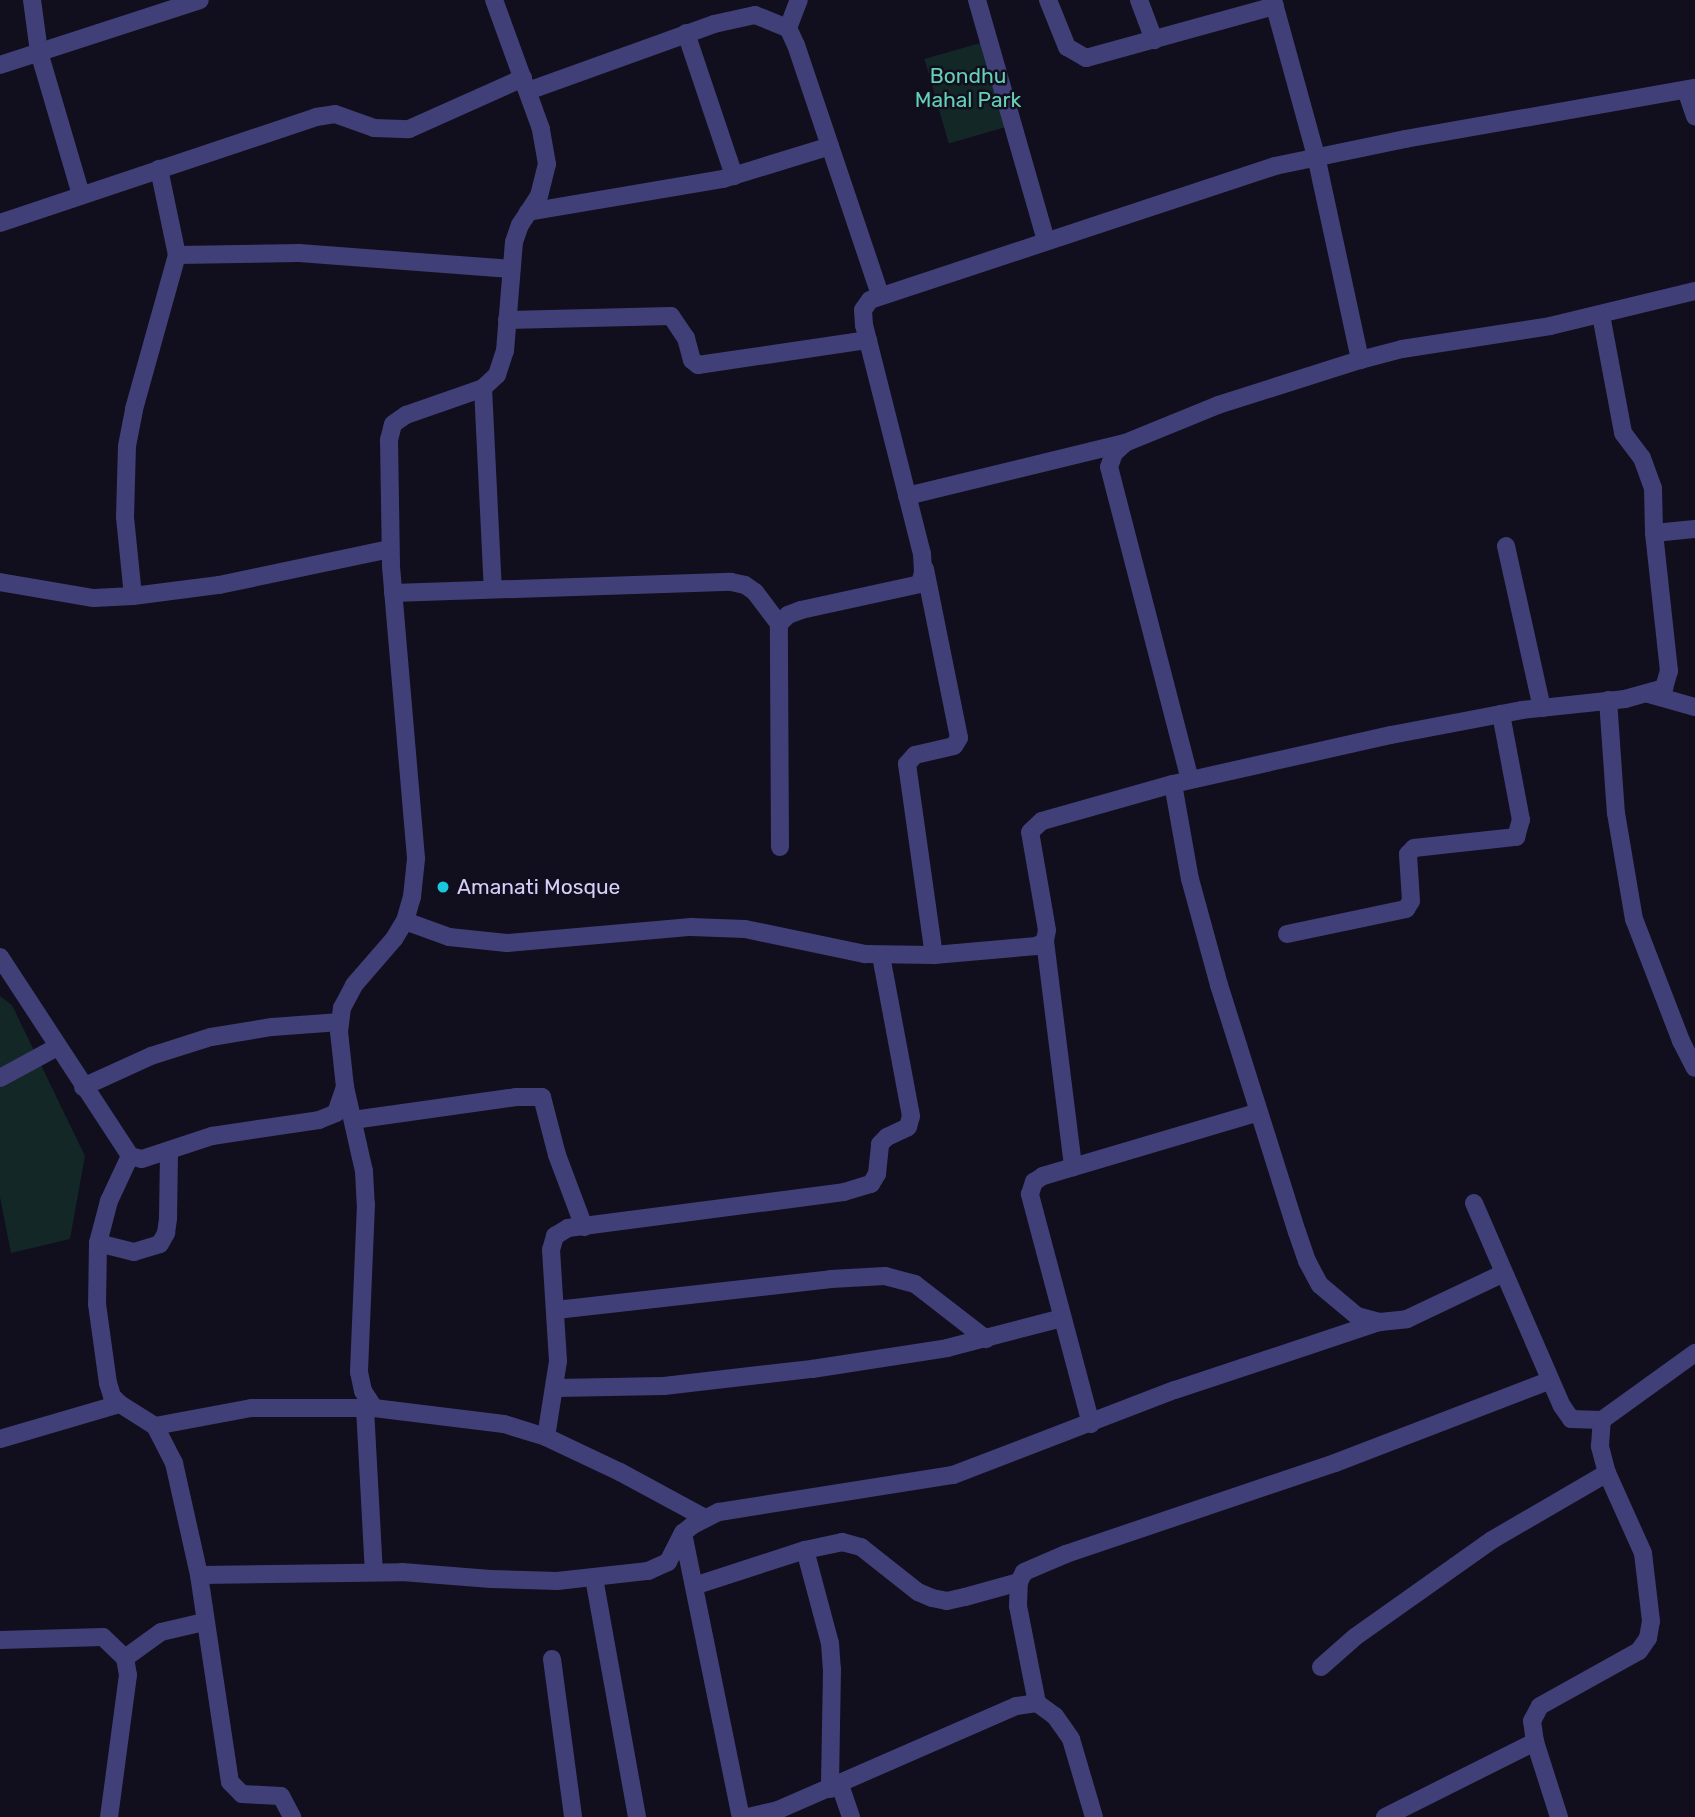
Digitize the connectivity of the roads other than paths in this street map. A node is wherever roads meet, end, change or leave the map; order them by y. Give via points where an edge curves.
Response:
1 (32, 0) edge
2 (200, 0) edge
3 (494, 0) edge
4 (977, 0) edge
5 (1048, 0) edge
6 (1139, 0) edge
7 (802, 1) edge
8 (1274, 3) edge
9 (788, 28) junction
10 (685, 33) junction
11 (1154, 40) junction
12 (39, 52) junction
13 (0, 65) edge
14 (526, 84) junction
15 (1690, 89) edge
16 (1695, 116) edge
17 (830, 146) junction
18 (1316, 156) junction
19 (159, 169) junction
20 (734, 176) junction
21 (81, 195) junction
22 (528, 212) junction
23 (0, 223) edge
24 (1046, 240) junction
25 (177, 255) junction
26 (511, 269) junction
27 (1695, 291) edge
28 (880, 294) junction
29 (1601, 315) junction
30 (507, 320) junction
31 (868, 341) junction
32 (1360, 360) junction
33 (483, 388) junction
34 (1125, 443) junction
35 (907, 496) junction
36 (1695, 529) edge
37 (1654, 533) junction
38 (1506, 546) dead end
39 (390, 549) junction
40 (922, 554) junction
41 (0, 582) edge
42 (493, 589) junction
43 (393, 593) junction
44 (133, 596) junction
45 (779, 624) junction
46 (1649, 694) junction
47 (1608, 700) junction
48 (1695, 707) edge
49 (1542, 708) junction
50 (1501, 714) junction
51 (1182, 782) junction
52 (780, 847) dead end
53 (405, 921) junction
54 (1287, 934) dead end
55 (1045, 941) junction
56 (881, 955) junction
57 (934, 955) junction
58 (0, 957) edge
59 (340, 1022) junction
60 (57, 1047) junction
61 (1695, 1068) edge
62 (0, 1078) edge
63 (83, 1087) junction
64 (345, 1087) junction
65 (1259, 1112) junction
66 (353, 1120) junction
67 (169, 1151) junction
68 (130, 1156) junction
69 (1073, 1167) junction
70 (1474, 1203) dead end
71 (584, 1227) junction
72 (98, 1244) junction
73 (1504, 1273) junction
74 (556, 1310) junction
75 (1062, 1318) junction
76 (1380, 1322) junction
77 (986, 1339) junction
78 (1695, 1353) edge
79 (1549, 1381) junction
80 (556, 1388) junction
81 (120, 1404) junction
82 (370, 1408) junction
83 (1602, 1420) junction
84 (1091, 1424) junction
85 (155, 1426) junction
86 (546, 1437) junction
87 (0, 1439) edge
88 (1607, 1473) junction
89 (705, 1518) junction
90 (683, 1533) junction
91 (805, 1550) junction
92 (374, 1572) junction
93 (199, 1575) junction
94 (594, 1578) junction
95 (1019, 1582) junction
96 (694, 1586) junction
97 (204, 1622) junction
98 (0, 1640) edge
99 (125, 1658) junction
100 (552, 1659) dead end
101 (1321, 1667) dead end
102 (1037, 1703) junction
103 (1535, 1742) junction
104 (835, 1787) junction
105 (779, 1813) edge
106 (109, 1817) edge
107 (292, 1817) edge
108 (573, 1817) edge
109 (637, 1817) edge
110 (741, 1817) edge
111 (748, 1817) edge
112 (851, 1817) edge
113 (1094, 1817) edge
114 (1385, 1817) edge
115 (1559, 1817) edge

1 - 12 street
2 - 12 street
3 - 14 street
4 - 24 street
5 - 11 street via 1059,33 1076,54 1086,58
6 - 11 street
7 - 9 street
8 - 11 street
8 - 18 street
9 - 10 street via 755,15
9 - 17 street
10 - 14 street
10 - 20 street
12 - 13 street
12 - 21 street
14 - 19 street via 409,129 374,128 335,114 297,122
14 - 22 street via 547,164 539,196
15 - 16 street
15 - 18 street
17 - 20 street
17 - 28 street
18 - 24 street
18 - 32 street
19 - 21 street
19 - 25 street
20 - 22 street
21 - 23 street
22 - 26 street via 514,242
24 - 28 street
25 - 26 street via 299,253
25 - 44 street via 127,446 125,517
26 - 30 street
27 - 29 street
28 - 31 street via 863,310
29 - 32 street
29 - 37 street via 1623,433 1642,458 1653,488
30 - 31 street via 671,316 698,365
30 - 33 street via 498,375
31 - 35 street
32 - 34 street via 1217,405
33 - 39 street via 406,415 393,424 389,440
33 - 42 street
34 - 35 street
34 - 51 street via 1114,453 1109,467
35 - 40 street
36 - 37 street
37 - 46 street via 1669,671 1664,688
38 - 49 street
39 - 43 street
39 - 44 street via 219,585
40 - 45 street via 920,584 801,610
40 - 57 street via 959,738 954,746 915,755 908,764
41 - 44 street via 94,597
42 - 43 street
42 - 45 street via 732,582 755,592
43 - 53 street via 416,858
45 - 52 street
46 - 47 street
46 - 48 street
47 - 49 street
47 - 61 street via 1616,813 1634,919
49 - 50 street
50 - 51 street
50 - 54 street via 1521,820 1516,837 1414,848 1408,854 1411,901 1406,909
51 - 55 street via 1034,825 1031,850 1047,930
51 - 65 street via 1192,890
53 - 56 street via 449,937 507,943 691,927 745,929
53 - 59 street via 354,985
55 - 57 street via 1024,949
55 - 69 street
56 - 57 street
56 - 71 street via 911,1116 908,1128 880,1144 877,1174 871,1184 844,1192
58 - 60 street
59 - 63 street via 211,1037 151,1056
59 - 64 street
60 - 62 street
60 - 63 street
63 - 68 street
64 - 66 street
64 - 67 street via 336,1113 319,1120 212,1136
65 - 69 street
65 - 76 street via 1307,1261 1320,1285 1357,1316
66 - 71 street via 542,1097 557,1155
66 - 82 street via 366,1204 359,1372
67 - 68 street via 142,1159
67 - 72 street via 168,1218 160,1244 134,1252
68 - 72 street via 109,1201
69 - 75 street via 1043,1175 1030,1194
70 - 73 street
71 - 74 street via 568,1228 555,1236 551,1250
72 - 81 street via 97,1304 105,1368 112,1396
73 - 76 street via 1407,1319
73 - 79 street
74 - 77 street via 885,1276 915,1284
74 - 80 street
75 - 77 street
75 - 84 street
76 - 84 street via 1175,1390
77 - 80 street via 717,1381
78 - 83 street
79 - 83 street via 1571,1419
79 - 95 street via 1335,1463 1066,1554 1024,1572
80 - 86 street
81 - 85 street
81 - 87 street
82 - 85 street via 251,1408
82 - 86 street via 504,1424
82 - 92 street
83 - 88 street via 1600,1446
84 - 89 street via 953,1475 740,1507
85 - 93 street via 174,1463
86 - 89 street
88 - 101 street via 1492,1540 1355,1637
88 - 103 street via 1643,1553 1651,1621 1648,1638 1639,1651 1540,1706 1532,1721
89 - 90 street
90 - 94 street via 675,1553 661,1568
90 - 96 street
91 - 95 street via 842,1542 861,1546 918,1592 947,1601
91 - 96 street
91 - 104 street via 830,1643
92 - 93 street
92 - 94 street via 557,1581
93 - 97 street
94 - 109 street
95 - 102 street via 1018,1606
96 - 110 street
97 - 99 street via 161,1632
97 - 107 street via 230,1782 242,1794 281,1796
98 - 99 street via 103,1637
99 - 106 street via 128,1675
100 - 108 street
102 - 104 street via 1016,1706
102 - 113 street via 1055,1716 1071,1739
103 - 114 street
103 - 115 street
104 - 105 street
104 - 112 street
105 - 111 street

